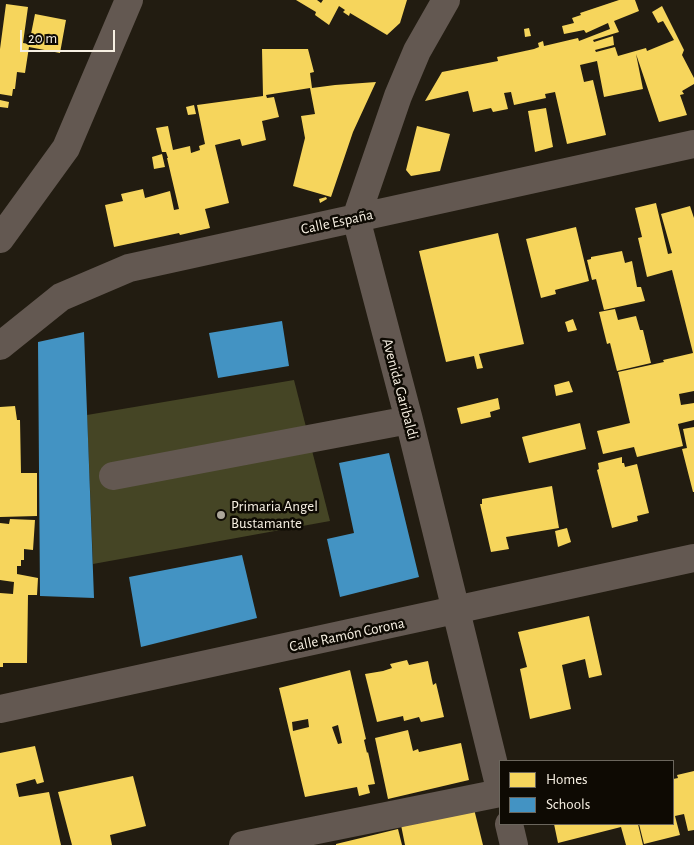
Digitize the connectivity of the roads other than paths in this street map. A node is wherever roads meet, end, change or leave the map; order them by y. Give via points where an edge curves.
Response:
1 (129, 0) edge
2 (446, 0) edge
3 (694, 144) edge
4 (356, 218) junction
5 (0, 239) edge
6 (0, 346) edge
7 (409, 420) junction
8 (113, 476) dead end
9 (694, 558) edge
10 (455, 611) junction
11 (0, 709) edge
12 (499, 787) edge
13 (499, 791) edge
14 (509, 825) edge
15 (243, 845) edge
16 (514, 845) edge

1 - 5 street via 66,148
2 - 4 street via 417,51 398,96
3 - 4 street, Calle España
4 - 6 street, Calle España via 129,268 60,297
4 - 7 street, Avenida Garibaldi
7 - 8 street
7 - 10 street, Avenida Garibaldi
9 - 10 street, Calle Ramón Corona
10 - 11 street, Calle Ramón Corona
10 - 12 street, Avenida Garibaldi
13 - 15 street
14 - 16 street

